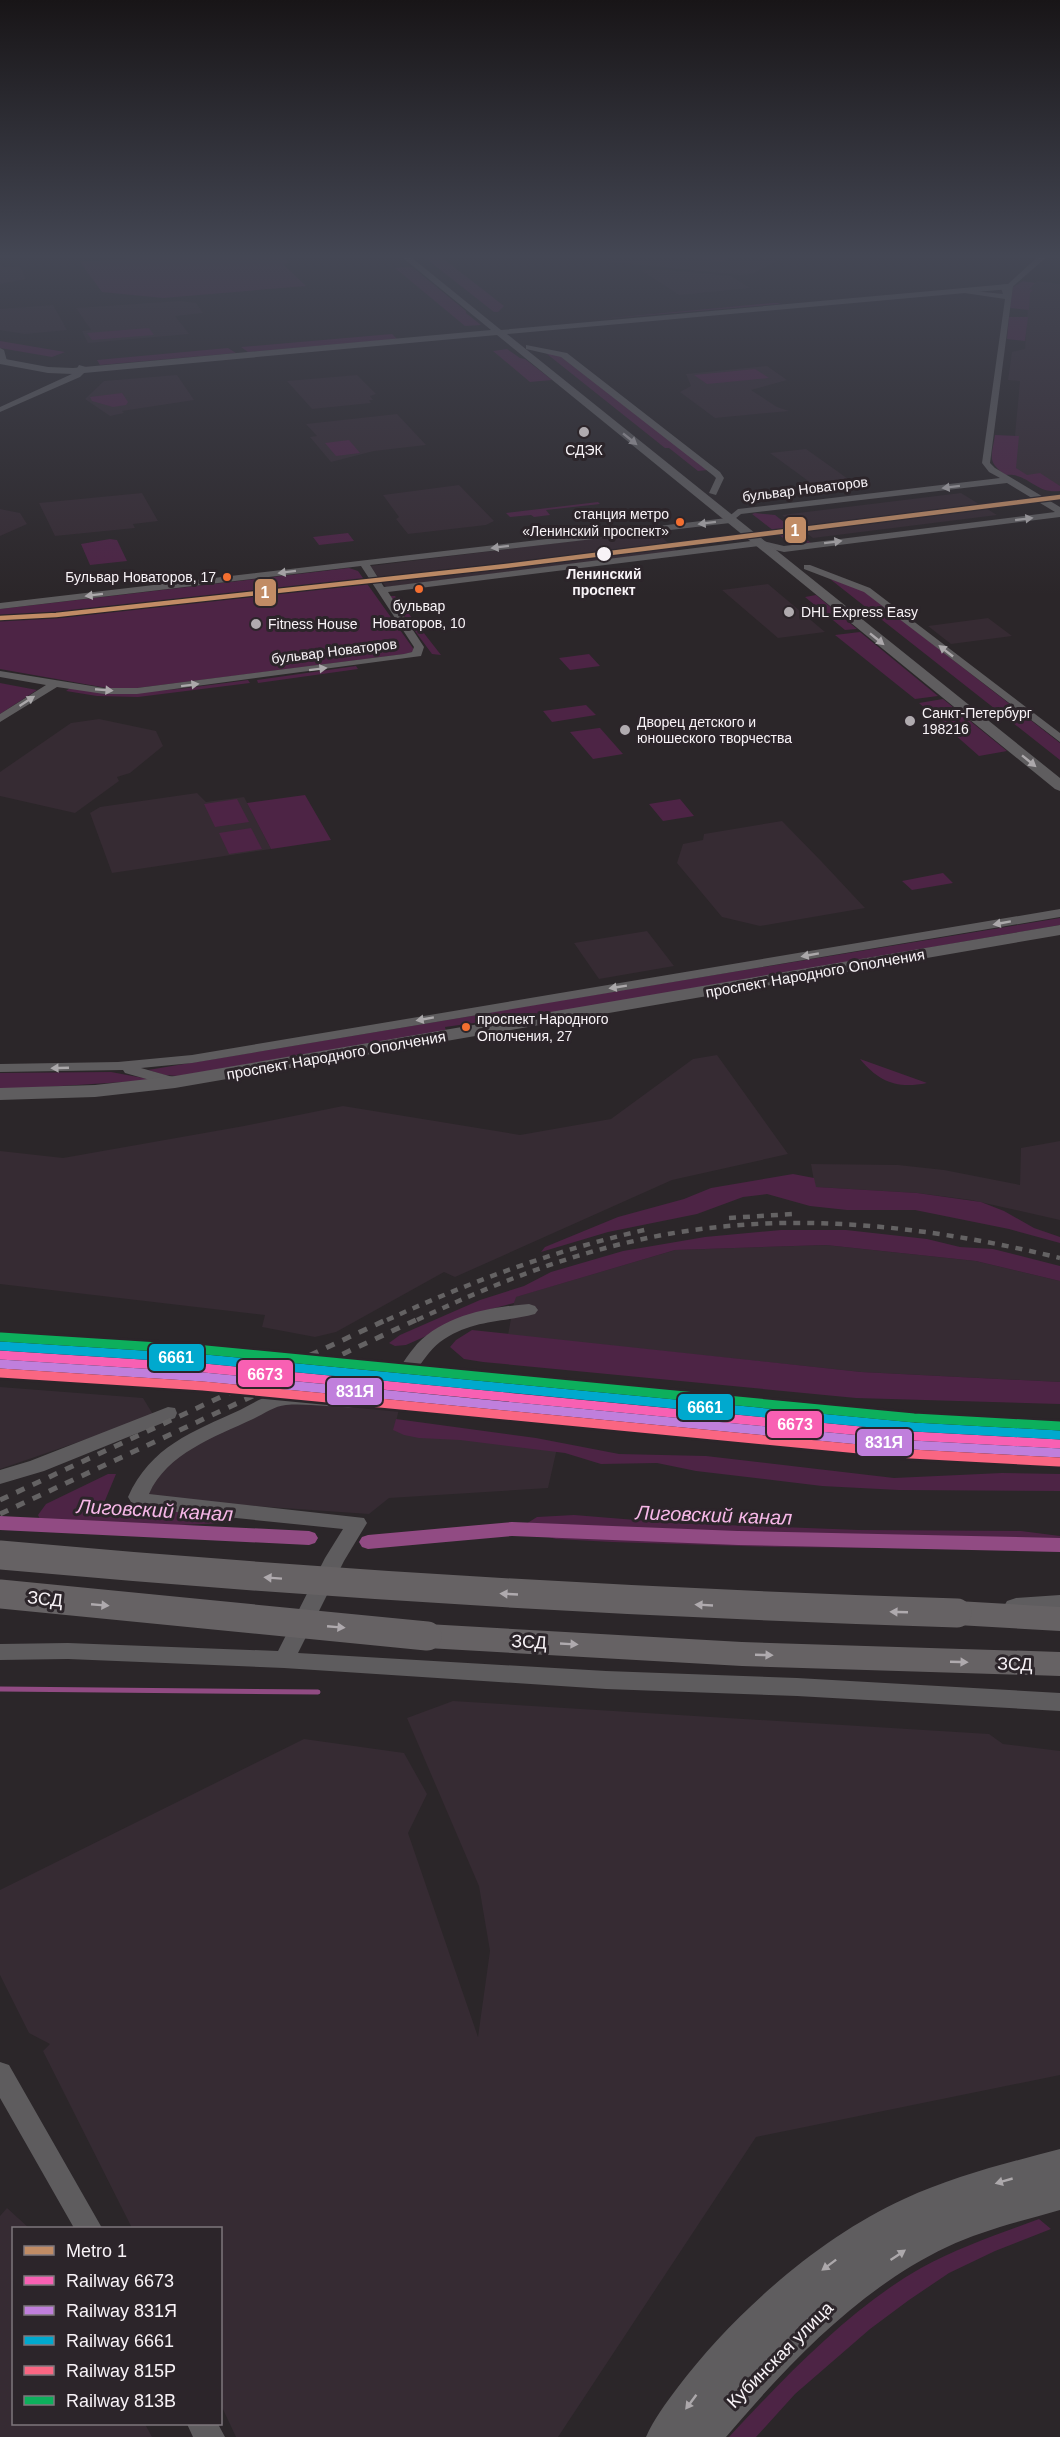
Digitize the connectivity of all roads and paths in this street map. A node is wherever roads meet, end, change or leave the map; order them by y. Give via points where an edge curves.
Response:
1 (53, 367) edge
2 (107, 367) edge
3 (548, 367) edge
4 (555, 367) edge
5 (579, 367) edge
6 (998, 367) edge
7 (65, 369) junction
8 (82, 369) junction
9 (0, 400) edge
10 (0, 410) edge
11 (1009, 480) junction
12 (713, 493) junction
13 (1060, 513) edge
14 (738, 517) junction
15 (759, 543) junction
16 (779, 545) junction
17 (364, 564) junction
18 (807, 567) junction
19 (381, 590) junction
20 (0, 606) edge
21 (0, 674) edge
22 (54, 684) junction
23 (0, 719) edge
24 (1060, 740) edge
25 (1034, 747) dead end
26 (1060, 786) edge
27 (1060, 913) edge
28 (1060, 930) edge
29 (1060, 939) edge
30 (118, 1066) junction
31 (0, 1068) edge
32 (175, 1082) junction
33 (0, 1095) edge
34 (0, 1101) edge
35 (529, 1310) dead end
36 (168, 1413) dead end
37 (0, 1477) edge
38 (0, 1555) edge
39 (0, 1594) edge
40 (1060, 1605) edge
41 (957, 1613) junction
42 (1060, 1619) edge
43 (0, 1652) edge
44 (284, 1660) junction
45 (1060, 1664) edge
46 (1060, 1702) edge
47 (0, 2074) edge
48 (1060, 2166) edge
49 (1060, 2193) edge
50 (88, 2227) edge
51 (665, 2437) edge
52 (702, 2437) edge

1 - 7 main road
2 - 8 main road
3 -> 14 main road
4 - 12 main road
5 - 12 street via 717,474 720,478
6 - 11 street via 986,460 988,466
7 - 8 main road
7 - 9 street
8 - 10 street via 77,375
11 - 13 street
11 -> 14 street, бульвар Новаторов
12 - 14 main road
16 -> 13 street
14 - 15 main road
14 - 16 main road
14 -> 17 street, бульвар Новаторов
15 - 16 main road
15 - 19 street
15 -> 26 main road
16 - 18 main road
17 - 19 street
17 -> 20 street, бульвар Новаторов
24 -> 18 street via 867,590
18 - 25 main road
22 -> 19 street, бульвар Новаторов via 137,691 417,654 419,647
21 - 22 street, бульвар Новаторов
23 -> 22 street
27 -> 30 street via 192,1059
28 - 32 main road, проспект Народного Ополчения
29 - 34 main road, проспект Народного Ополчения via 188,1088 108,1097
30 -> 31 street
30 - 32 street
32 - 33 main road, проспект Народного Ополчения via 95,1091
35 - 44 street via 494,1314 444,1332 425,1345 390,1390 380,1396 366,1400 269,1400 183,1446 142,1483 138,1497 147,1502 357,1523 334,1558
36 - 37 street
41 -> 38 highway, bridge via 744,1607 445,1590
39 -> 45 highway, ЗСД, bridge via 427,1636 742,1654
40 - 41 main road
41 - 42 highway
43 - 44 street
44 - 46 street
47 - 50 street
48 -> 51 main road, Кубинская улица via 924,2208 836,2260 747,2336
52 -> 49 main road, Кубинская улица via 794,2337 835,2300 904,2251 988,2213

